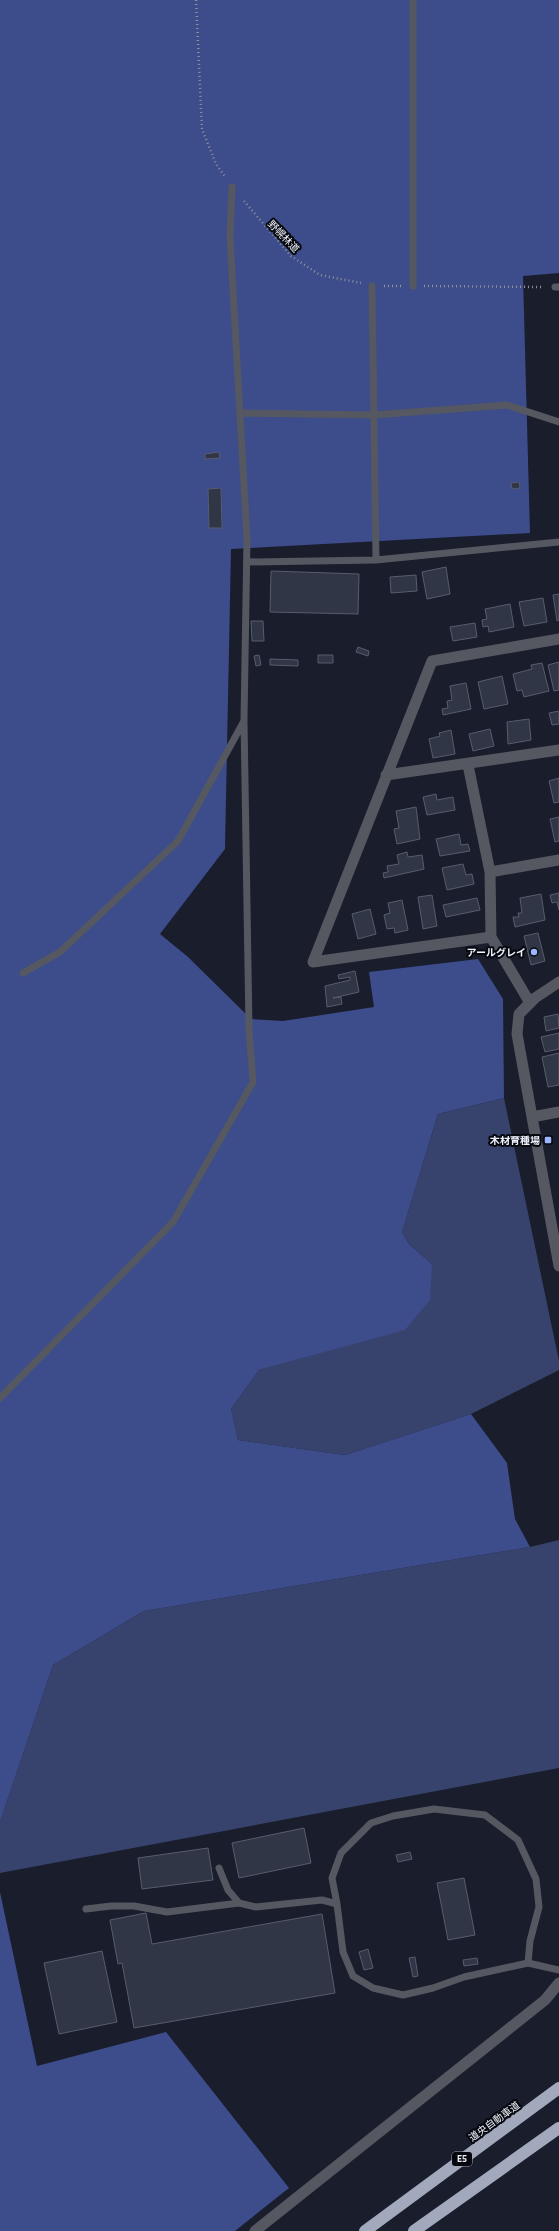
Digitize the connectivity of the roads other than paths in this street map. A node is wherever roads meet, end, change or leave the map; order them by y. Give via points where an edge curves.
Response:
1 (413, 0) edge
2 (232, 187) road end
3 (372, 286) road end
4 (413, 286) road end
5 (240, 413) junction
6 (374, 415) junction
7 (559, 422) edge
8 (559, 542) edge
9 (376, 560) junction
10 (247, 562) junction
11 (559, 639) edge
12 (244, 720) junction
13 (559, 750) edge
14 (468, 765) junction
15 (386, 775) junction
16 (559, 860) edge
17 (490, 872) junction
18 (491, 937) junction
19 (23, 973) dead end
20 (559, 982) edge
21 (530, 1003) junction
22 (559, 1112) edge
23 (532, 1117) junction
24 (559, 1266) edge
25 (0, 1398) edge
26 (219, 1868) dead end
27 (239, 1902) junction
28 (337, 1904) junction
29 (86, 1909) dead end
30 (528, 1963) junction
31 (559, 1970) edge
32 (559, 1983) edge
33 (559, 2088) edge
34 (559, 2128) edge
35 (416, 2229) edge
36 (255, 2231) edge
37 (365, 2231) edge

1 - 4 lane
2 - 5 lane via 230,237
3 - 6 lane
5 - 6 lane
5 - 10 lane
6 - 7 lane via 507,405
6 - 9 lane
8 - 9 lane
9 - 10 lane
10 - 12 lane
11 - 15 street via 432,661
12 - 19 lane via 178,841 60,952
12 - 25 lane via 249,1029 253,1082 174,1222
13 - 14 street
14 - 15 street
14 - 17 street
15 - 18 street via 313,962
16 - 17 street
17 - 18 street
18 - 21 street
20 - 21 street
21 - 23 street via 520,1014 517,1034
22 - 23 street
23 - 24 street
26 - 27 lane via 228,1890
27 - 28 lane via 256,1906 322,1900
27 - 29 lane via 167,1912 134,1906
28 - 30 lane via 343,1952 353,1976 373,1988 403,1995 464,1977
28 - 30 lane via 332,1878 341,1853 371,1823 393,1816 434,1809 485,1815 518,1840 536,1878 539,1907 530,1941
30 - 31 lane
32 - 36 street via 545,2000
33 - 37 highway, 道央自動車道 / E5
34 - 35 highway

